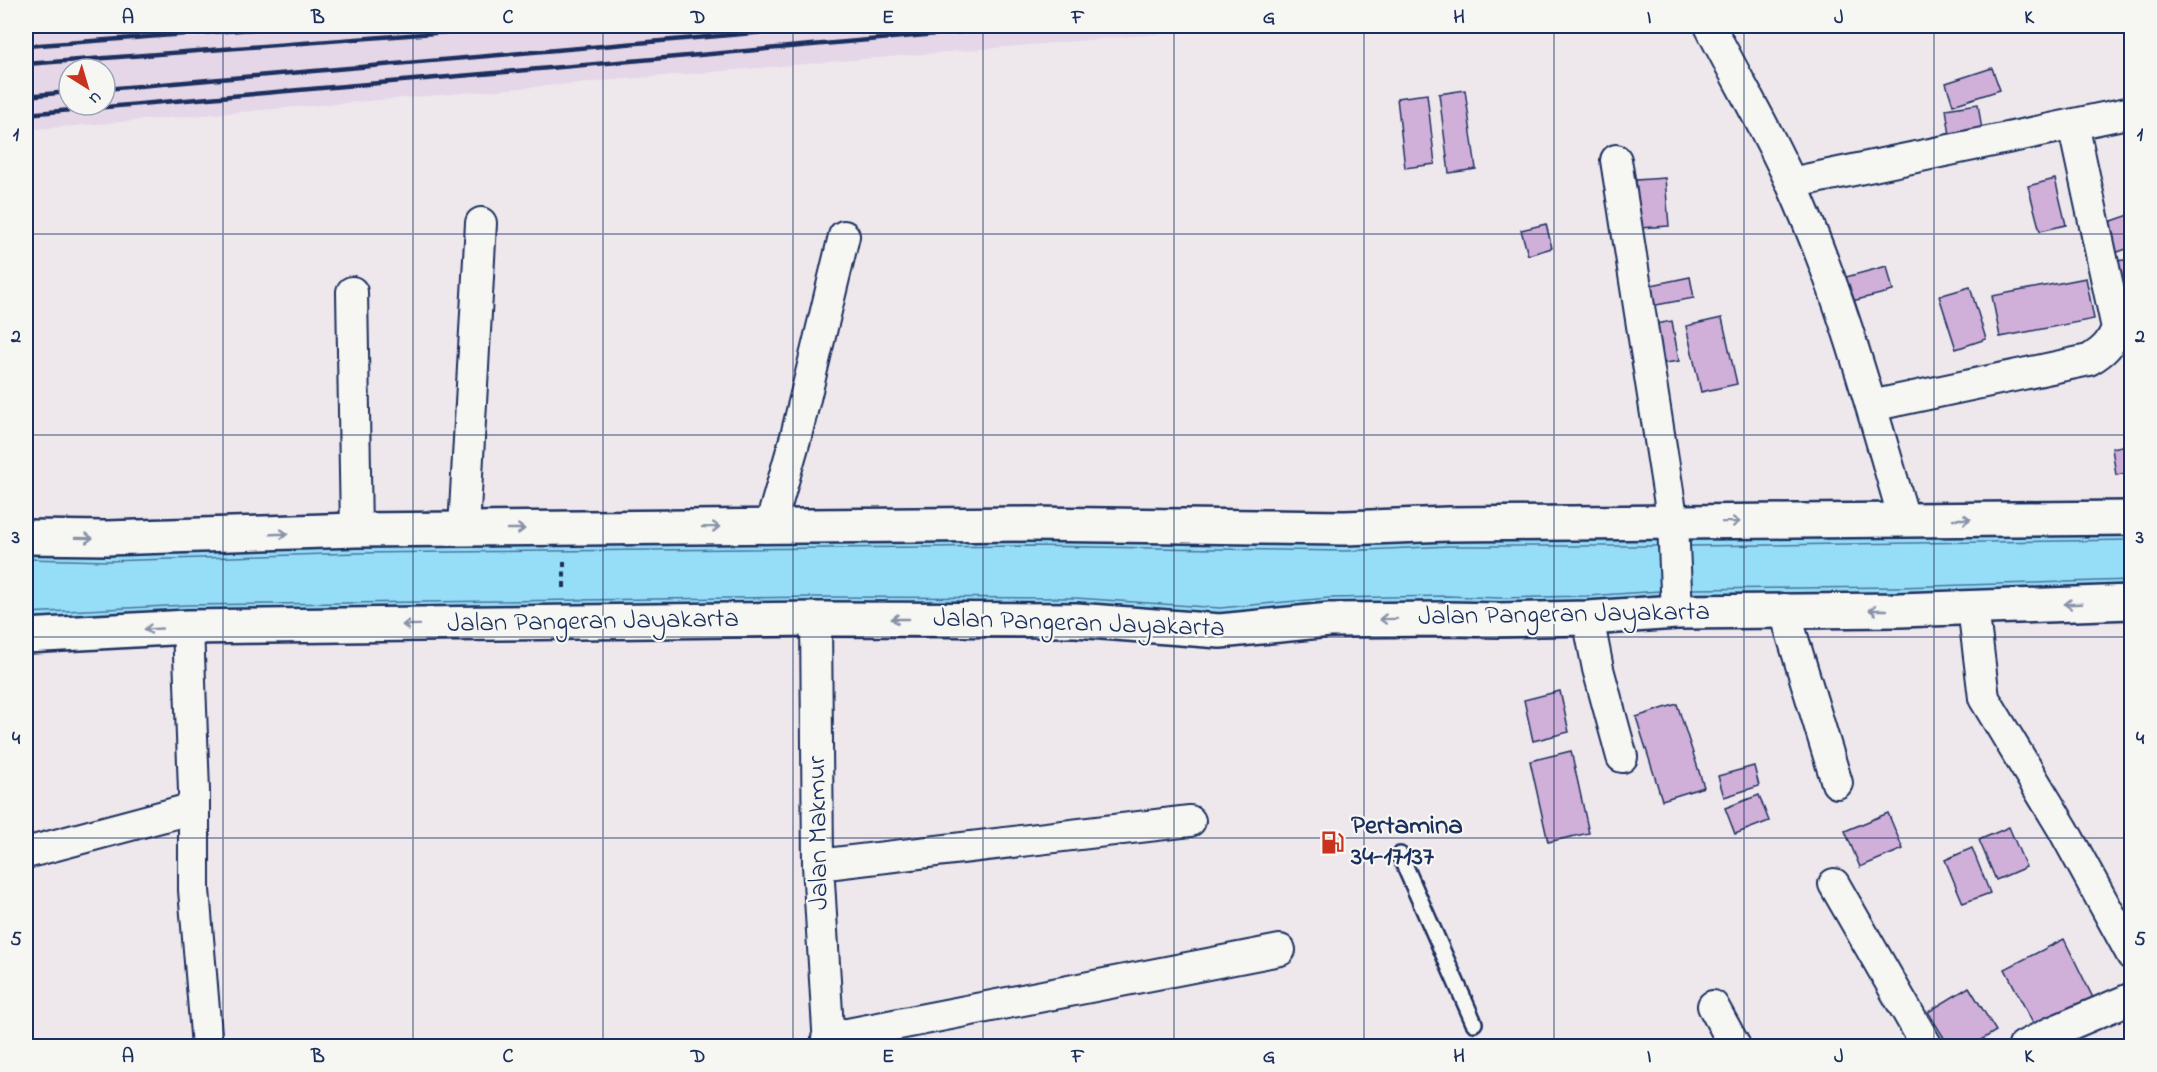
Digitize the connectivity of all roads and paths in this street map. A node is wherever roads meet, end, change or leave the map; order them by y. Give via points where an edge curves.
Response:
1 (1710, 26) edge
2 (2132, 112) edge
3 (2073, 124) junction
4 (1616, 160) dead end
5 (1791, 183) junction
6 (481, 223) dead end
7 (844, 236) dead end
8 (352, 292) dead end
9 (1870, 406) junction
10 (2132, 518) edge
11 (1904, 519) junction
12 (770, 526) junction
13 (464, 529) junction
14 (356, 530) junction
15 (1673, 534) junction
16 (26, 537) edge
17 (564, 558) dead end
18 (564, 599) dead end
19 (2132, 602) edge
20 (1676, 605) junction
21 (1973, 607) junction
22 (1784, 609) junction
23 (1588, 618) junction
24 (816, 619) junction
25 (188, 627) junction
26 (26, 636) edge
27 (1622, 757) dead end
28 (1837, 783) dead end
29 (194, 808) junction
30 (1190, 821) dead end
31 (26, 853) edge
32 (1400, 855) dead end
33 (818, 865) junction
34 (1834, 884) dead end
35 (1280, 950) dead end
36 (2132, 955) edge
37 (2132, 998) edge
38 (1713, 1006) dead end
39 (1474, 1023) dead end
40 (828, 1042) edge
41 (207, 1047) edge
42 (1735, 1047) edge
43 (1927, 1047) edge
44 (2024, 1047) edge

1 - 5 street
2 - 3 street
3 - 5 street
3 - 9 street via 2117,328 2113,339 2104,351 2089,360
4 - 15 street
5 - 9 street via 1851,338
6 - 13 street
7 - 12 street
8 - 14 street
9 - 11 street
11 -> 10 street
15 -> 11 street
13 -> 12 street
12 - 15 street via 1345,528 1448,524
13 - 14 street
16 -> 14 street
15 - 20 street
17 - 18 path
19 -> 21 street, Jalan Pangeran Jayakarta
20 - 22 street, Jalan Pangeran Jayakarta
20 - 23 street, Jalan Pangeran Jayakarta
21 -> 22 street, Jalan Pangeran Jayakarta
21 - 36 street via 1984,698 2063,829
22 - 28 street
23 -> 24 street, Jalan Pangeran Jayakarta via 1330,620 1220,631 1076,620
23 - 27 street
24 -> 25 street, Jalan Pangeran Jayakarta
24 - 33 street, Jalan Makmur
25 -> 26 street, Jalan Pangeran Jayakarta
25 - 29 street
29 - 31 street
29 - 41 street via 194,890
30 - 33 street
32 - 39 lane
33 - 40 street, Jalan Makmur
34 - 43 street
35 - 40 street
37 - 44 street
38 - 42 street

